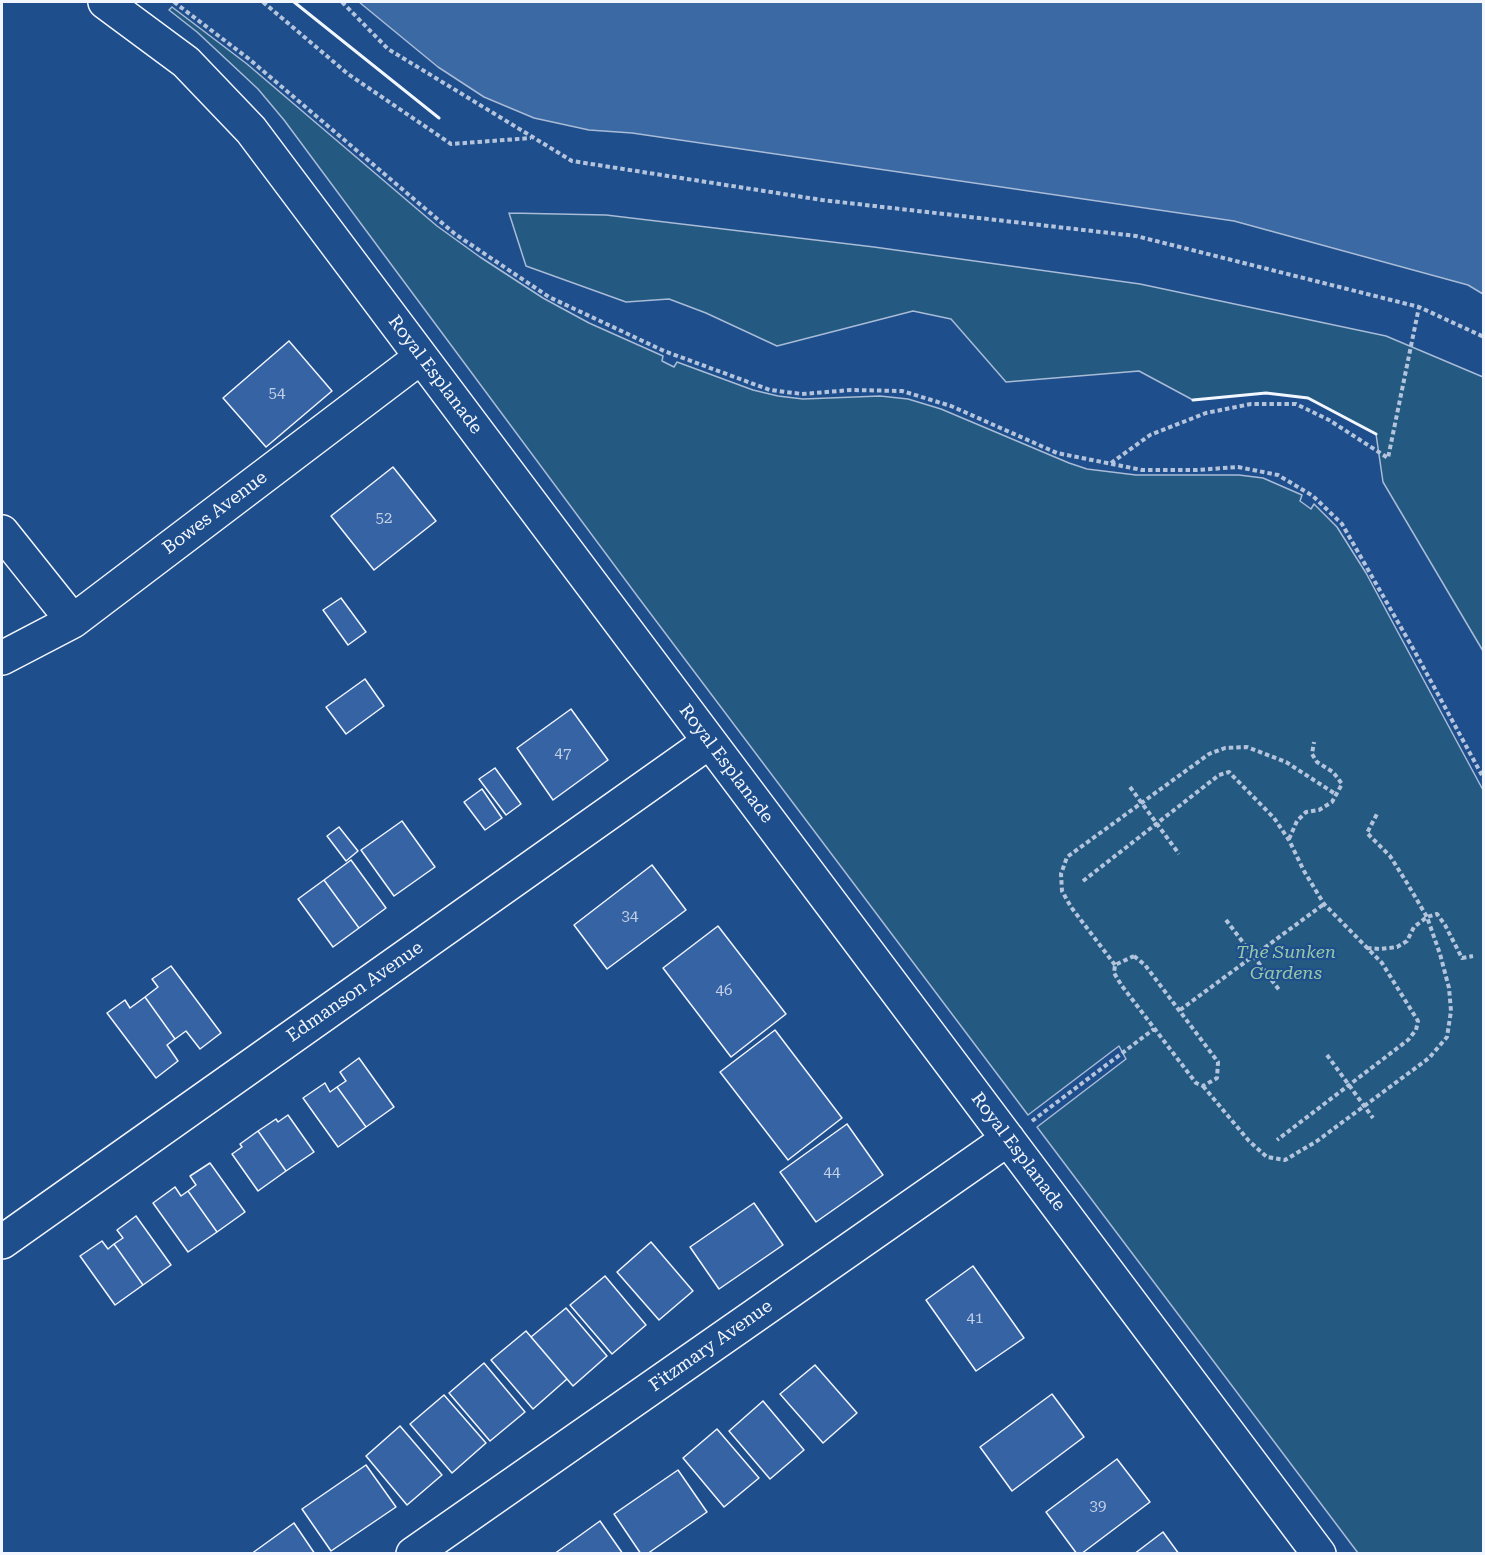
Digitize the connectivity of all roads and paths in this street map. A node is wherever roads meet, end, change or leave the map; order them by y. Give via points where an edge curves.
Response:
1 (105, 2) edge
2 (174, 2) edge
3 (263, 2) edge
4 (342, 2) edge
5 (533, 138) junction
6 (1419, 307) junction
7 (1484, 337) edge
8 (421, 357) junction
9 (1110, 464) junction
10 (2, 532) edge
11 (73, 621) junction
12 (2, 658) edge
13 (709, 742) junction
14 (1314, 742) dead end
15 (1484, 779) edge
16 (1130, 787) dead end
17 (1337, 795) junction
18 (1141, 803) junction
19 (1378, 812) dead end
20 (1157, 824) junction
21 (1289, 840) junction
22 (1179, 854) dead end
23 (1083, 881) dead end
24 (1324, 904) junction
25 (1427, 917) junction
26 (1226, 920) dead end
27 (1367, 948) junction
28 (1254, 956) junction
29 (1473, 956) dead end
30 (1115, 965) junction
31 (1280, 991) dead end
32 (1180, 1010) junction
33 (1154, 1029) junction
34 (1327, 1055) dead end
35 (1349, 1085) junction
36 (1203, 1086) junction
37 (1364, 1106) junction
38 (1373, 1118) dead end
39 (1008, 1139) junction
40 (1277, 1140) dead end
41 (2, 1242) edge
42 (1314, 1552) edge
43 (413, 1554) edge

1 - 8 street, Royal Esplanade via 186,62 251,130
2 - 9 path via 249,59 455,234 549,297 664,351 770,390 802,394 902,391 951,406 1057,453
3 - 5 path via 348,74 451,144
4 - 5 path via 388,49
5 - 6 path via 572,161 822,200 1136,236
6 - 7 path
6 - 9 path via 1388,458 1296,404 1251,404 1206,413 1150,435
8 - 11 street, Bowes Avenue
8 - 13 street, Royal Esplanade
9 - 15 path via 1142,470 1238,467 1278,475 1313,496 1342,524
10 - 11 street
11 - 12 street, Bowes Avenue
13 - 39 street, Royal Esplanade
13 - 41 street, Edmanson Avenue
14 - 17 path via 1311,748 1317,762 1333,772 1342,784
16 - 18 path
17 - 18 path via 1286,762 1247,747 1225,747 1209,754
17 - 21 path via 1319,810 1306,812 1297,821
18 - 20 path
18 - 30 path via 1067,857 1061,874 1062,891 1071,907
19 - 25 path via 1367,833 1390,856
20 - 21 path via 1219,775 1229,772 1274,818
20 - 22 path
20 - 23 path
21 - 24 path
24 - 27 path
24 - 28 path
25 - 27 path via 1397,947
25 - 29 path via 1437,914 1462,958
25 - 37 path via 1449,988 1447,1037 1429,1058
26 - 28 path
27 - 35 path via 1382,963 1418,1021 1408,1040
28 - 31 path
28 - 32 path
30 - 32 path via 1134,956
30 - 33 path via 1118,980
32 - 36 path via 1218,1062 1217,1078
33 - 36 path via 1196,1083
33 - 39 path
34 - 35 path
35 - 37 path
35 - 40 path
36 - 37 path via 1249,1141 1267,1157 1285,1160
37 - 38 path
39 - 42 street, Royal Esplanade
39 - 43 street, Fitzmary Avenue

